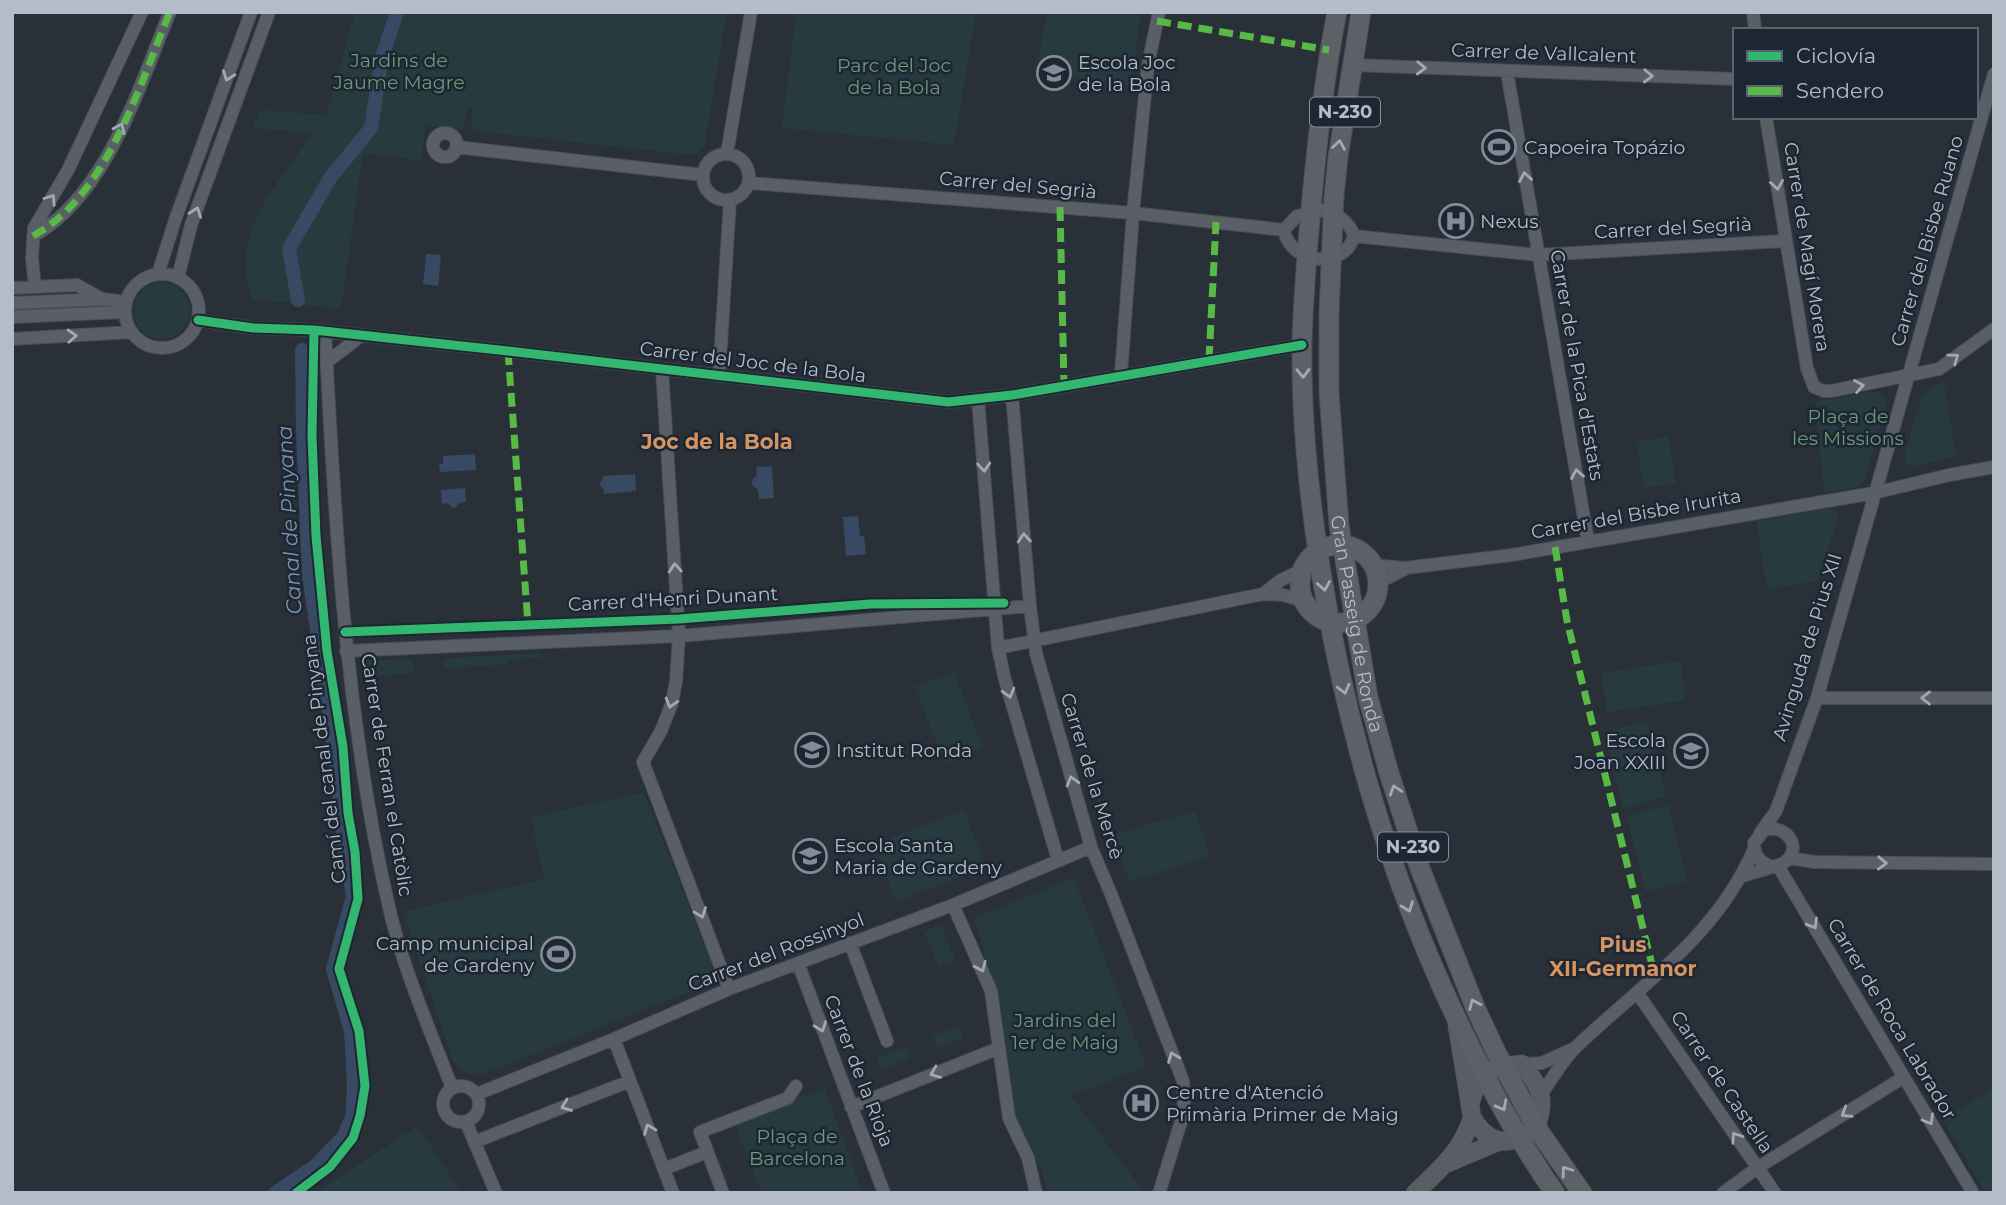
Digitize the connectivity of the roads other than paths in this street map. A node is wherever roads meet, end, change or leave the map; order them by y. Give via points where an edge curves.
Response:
1 (142, 12) edge
2 (170, 12) edge
3 (251, 12) edge
4 (269, 12) edge
5 (751, 12) edge
6 (1159, 12) edge
7 (1337, 12) edge
8 (1361, 12) edge
9 (1353, 65) junction
10 (1507, 72) junction
11 (1733, 79) edge
12 (1993, 82) edge
13 (1766, 119) edge
14 (456, 147) dead end
15 (727, 153) junction
16 (703, 175) junction
17 (749, 183) junction
18 (730, 200) junction
19 (1311, 211) junction
20 (1133, 213) junction
21 (1334, 213) junction
22 (1284, 230) junction
23 (33, 236) junction
24 (1354, 236) junction
25 (1786, 241) junction
26 (1538, 255) junction
27 (1307, 256) junction
28 (1331, 258) junction
29 (158, 274) junction
30 (178, 278) junction
31 (34, 287) junction
32 (12, 288) edge
33 (102, 299) junction
34 (12, 303) edge
35 (125, 307) junction
36 (12, 317) edge
37 (198, 320) junction
38 (1994, 329) edge
39 (325, 331) junction
40 (132, 332) junction
41 (362, 335) junction
42 (12, 339) edge
43 (1302, 345) junction
44 (327, 362) junction
45 (662, 369) junction
46 (1121, 374) junction
47 (719, 376) junction
48 (1909, 377) junction
49 (1012, 395) junction
50 (978, 399) junction
51 (1994, 467) edge
52 (1874, 493) junction
53 (1588, 541) junction
54 (1341, 545) junction
55 (1318, 551) junction
56 (1405, 569) junction
57 (1302, 570) junction
58 (1375, 574) junction
59 (1263, 594) junction
60 (1304, 601) junction
61 (1030, 606) junction
62 (994, 611) junction
63 (1356, 619) junction
64 (1329, 622) junction
65 (679, 636) junction
66 (1034, 641) junction
67 (998, 648) junction
68 (346, 651) junction
69 (1817, 698) junction
70 (1994, 698) edge
71 (1776, 811) junction
72 (1783, 830) junction
73 (1760, 833) junction
74 (1091, 847) junction
75 (1754, 849) junction
76 (1789, 858) junction
77 (1058, 860) junction
78 (1994, 864) edge
79 (1774, 866) junction
80 (1743, 876) junction
81 (953, 905) junction
82 (850, 943) junction
83 (797, 963) junction
84 (729, 989) junction
85 (1638, 994) junction
86 (1455, 1015) junction
87 (614, 1039) junction
88 (887, 1041) dead end
89 (999, 1048) junction
90 (1573, 1049) junction
91 (1512, 1065) junction
92 (1484, 1074) junction
93 (1904, 1077) junction
94 (630, 1081) junction
95 (796, 1086) dead end
96 (452, 1088) junction
97 (477, 1094) junction
98 (1541, 1094) junction
99 (851, 1107) junction
100 (1471, 1111) junction
101 (466, 1122) junction
102 (1528, 1133) junction
103 (1500, 1141) junction
104 (474, 1142) junction
105 (707, 1152) junction
106 (1448, 1163) junction
107 (1757, 1168) junction
108 (664, 1169) junction
109 (1970, 1192) edge
110 (496, 1193) edge
111 (673, 1193) edge
112 (723, 1193) edge
113 (884, 1193) edge
114 (1036, 1193) edge
115 (1159, 1193) edge
116 (1415, 1193) edge
117 (1555, 1193) edge
118 (1582, 1193) edge
119 (1723, 1193) edge
120 (1775, 1193) edge

23 -> 1 street
23 -> 2 street via 71,206 100,167
3 -> 29 street
30 -> 4 street via 191,225
5 - 15 street
6 - 20 street via 1148,65
7 - 19 main road, Gran Passeig de Ronda / N-230 via 1322,97
8 - 9 main road, Gran Passeig de Ronda / N-230
9 -> 10 street, Carrer de Vallcalent
21 -> 9 main road, Gran Passeig de Ronda / N-230
10 -> 11 street, Carrer de Vallcalent
26 -> 10 street, Carrer de la Pica d'Estats
12 - 48 street, Carrer del Bisbe Ruano
13 -> 25 street, Carrer de Magí Morera
14 - 16 street
15 - 16 street via 713,157
15 - 17 street via 745,163
16 - 18 street via 710,194
17 - 18 street via 742,194
17 - 20 street, Carrer del Segrià
18 - 47 street
19 - 21 street
19 - 22 street via 1297,216
19 - 27 main road, Gran Passeig de Ronda / N-230
20 - 22 street, Carrer del Segrià
20 - 46 street
21 - 24 street via 1346,221
21 - 28 main road, Gran Passeig de Ronda / N-230
22 - 27 street via 1289,244
23 - 31 street
24 - 26 street, Carrer del Segrià
24 - 28 street via 1352,246
25 - 26 street, Carrer del Segrià
25 -> 48 street, Carrer de Magí Morera via 1811,383 1819,390 1831,391
53 -> 26 street, Carrer de la Pica d'Estats
27 - 28 street
27 - 43 main road, Gran Passeig de Ronda / N-230
28 - 54 main road, Gran Passeig de Ronda / N-230 via 1329,393
29 - 30 street
29 - 35 street via 137,283
30 - 37 street via 195,296
31 - 32 street
31 - 33 street via 77,285
33 - 34 street
33 - 35 street
35 - 36 street
35 - 40 street
37 - 39 street, Carrer del Joc de la Bola
37 - 40 street via 185,340 163,348 140,341
48 -> 38 street via 1938,369
39 - 41 street, Carrer del Joc de la Bola
39 - 44 street, Carrer de Ferran el Catòlic
42 -> 40 street
41 - 44 street
41 - 45 street, Carrer del Joc de la Bola
43 - 46 street, Carrer del Joc de la Bola
43 -> 55 main road, Gran Passeig de Ronda / N-230 via 1311,511
44 - 68 street, Carrer de Ferran el Catòlic
45 - 47 street, Carrer del Joc de la Bola
65 -> 45 street
46 - 49 street, Carrer del Joc de la Bola
47 - 50 street, Carrer del Joc de la Bola via 948,401
48 - 52 street
49 - 50 street, Carrer del Joc de la Bola
61 -> 49 street, Carrer de la Mercè
50 -> 62 street
51 - 52 street, Carrer del Bisbe Irurita
52 - 53 street, Carrer del Bisbe Irurita
52 - 69 street, Avinguda de Pius XII
53 - 56 street, Carrer del Bisbe Irurita
54 - 55 main road
54 - 58 main road via 1358,550
54 - 63 main road, Gran Passeig de Ronda / N-230
55 - 57 main road
55 -> 64 main road, Gran Passeig de Ronda / N-230
56 - 58 street, Carrer del Bisbe Irurita
56 - 58 street, Carrer del Bisbe Irurita
57 - 59 street
57 - 60 main road via 1299,583
58 - 63 main road via 1373,603
59 - 60 street
59 - 66 street
60 - 64 main road via 1317,617
61 - 62 street
61 - 66 street, Carrer de la Mercè
62 - 65 street, Carrer d'Henri Dunant
62 - 67 street
63 - 64 main road
91 -> 63 main road, Gran Passeig de Ronda / N-230 via 1445,934 1419,866 1368,697
64 -> 86 main road, Gran Passeig de Ronda / N-230 via 1365,774 1392,863
65 - 68 street, Carrer d'Henri Dunant
65 -> 84 street via 673,703 643,762
66 - 67 street
74 -> 66 street, Carrer de la Mercè
67 -> 77 street
68 - 96 street, Carrer de Ferran el Catòlic via 388,904 408,976
70 -> 69 street
69 - 71 street, Avinguda de Pius XII
71 - 72 street
71 - 73 street, Avinguda de Pius XII
72 - 73 street via 1769,828
72 - 76 street via 1793,846
73 - 75 street
74 - 77 street, Carrer del Rossinyol
115 -> 74 street, Carrer de la Mercè via 1184,1112 1183,1081
75 - 79 street via 1759,860
75 - 80 street
76 -> 78 street
76 - 79 street
77 - 81 street, Carrer del Rossinyol
79 - 80 street
79 -> 93 street, Carrer de Roca Labrador
80 - 85 street via 1709,924
81 - 82 street, Carrer del Rossinyol
81 -> 89 street via 991,991
82 - 83 street, Carrer del Rossinyol
82 - 88 street
83 - 84 street, Carrer del Rossinyol
83 -> 99 street, Carrer de la Rioja
84 - 87 street, Carrer del Rossinyol
85 - 90 street
107 -> 85 street, Carrer de Castella
86 - 92 main road, Gran Passeig de Ronda / N-230
86 - 100 street
87 - 94 street
87 - 97 street, Carrer del Rossinyol
89 -> 99 street
89 - 114 street via 1009,1118 1028,1158
90 - 91 street via 1542,1063
90 - 98 street
91 - 92 street
91 - 98 street via 1533,1077
91 - 102 main road, Gran Passeig de Ronda / N-230
92 - 100 street via 1474,1088
92 -> 102 main road, Gran Passeig de Ronda / N-230
93 -> 107 street
93 -> 109 street, Carrer de Roca Labrador
94 -> 104 street
108 -> 94 street
95 - 105 street via 788,1098 700,1132
96 - 97 street via 463,1086
96 - 101 street via 443,1102 445,1114
97 - 101 street via 478,1112
98 - 102 street via 1541,1114
99 - 113 street, Carrer de la Rioja
100 - 103 street via 1479,1129
100 - 106 street via 1463,1139
101 - 104 street
102 - 103 street
102 - 117 main road, Gran Passeig de Ronda / N-230
118 -> 102 main road, Gran Passeig de Ronda / N-230
103 - 106 street
104 - 110 street
105 - 108 street
105 - 112 street
106 - 116 street
107 - 119 street
107 - 120 street, Carrer de Castella
108 - 111 street

